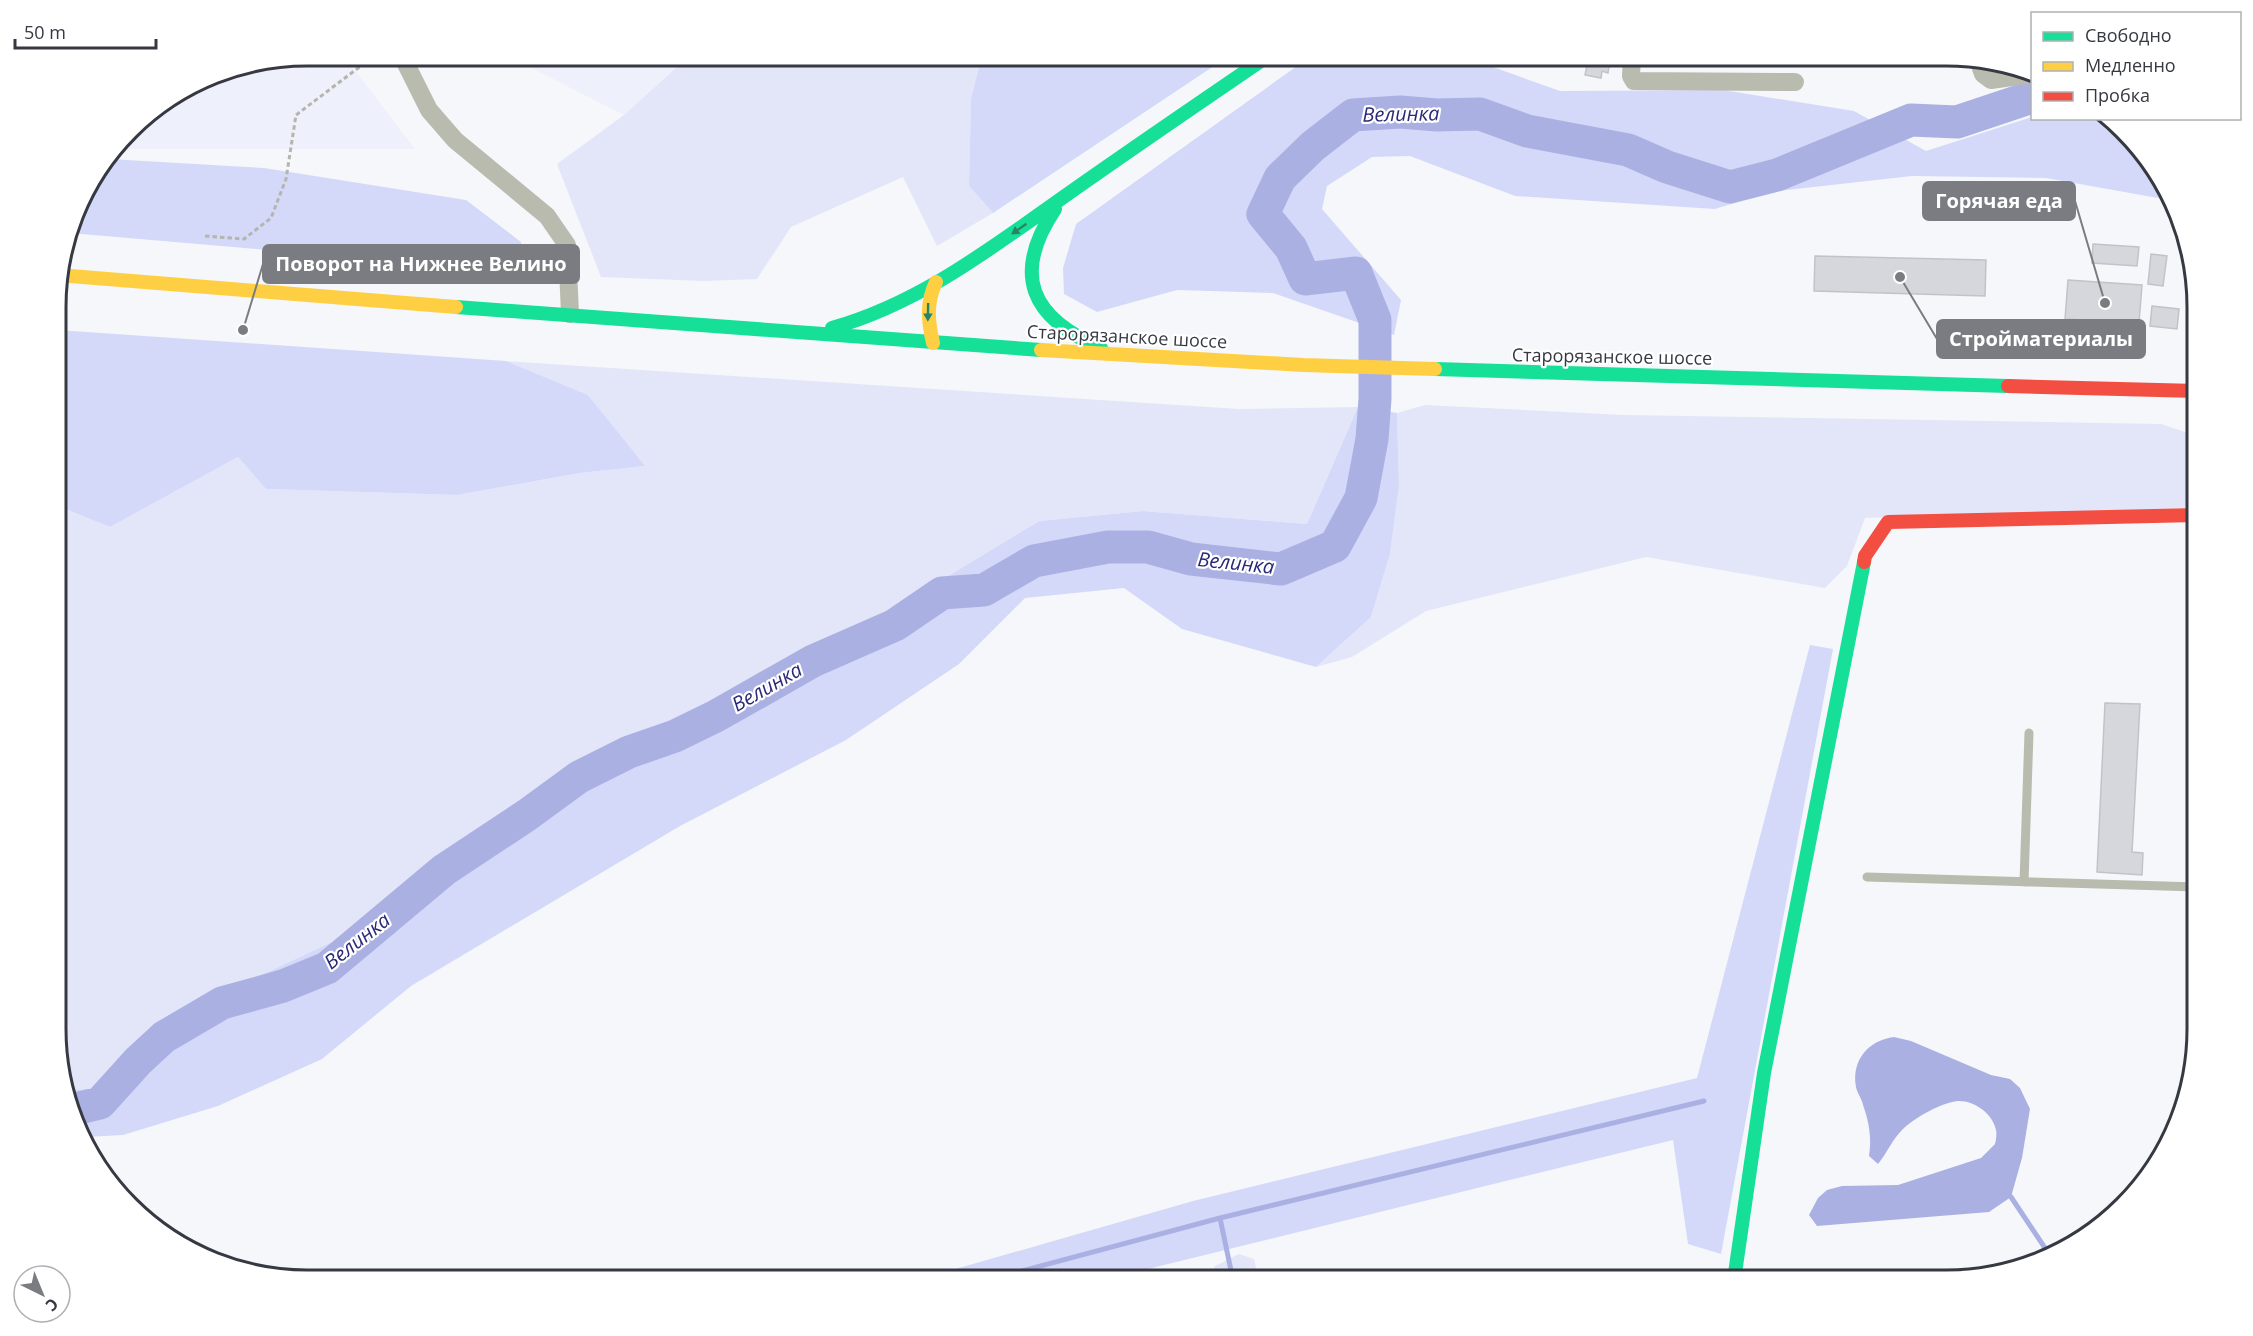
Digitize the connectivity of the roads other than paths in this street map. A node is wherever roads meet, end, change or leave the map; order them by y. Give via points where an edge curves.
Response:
1 (407, 66) edge
2 (1254, 66) edge
3 (1632, 66) edge
4 (1981, 69) edge
5 (2016, 76) edge
6 (1795, 82) dead end
7 (1067, 195) junction
8 (68, 276) edge
9 (936, 282) junction
10 (1036, 294) junction
11 (570, 314) junction
12 (811, 333) junction
13 (933, 343) junction
14 (1015, 349) junction
15 (1119, 354) junction
16 (2187, 391) edge
17 (2187, 515) edge
18 (2030, 733) dead end
19 (1867, 877) dead end
20 (2024, 882) junction
21 (2187, 887) edge
22 (1735, 1270) edge

1 - 11 street via 429,110 454,140 547,216 567,245
2 - 7 main road
3 - 6 street via 1634,81
4 - 5 street via 1991,80
7 -> 9 main road
7 - 10 main road via 1036,239 1031,260
8 - 11 main road, Старорязанское шоссе
9 - 12 main road via 864,319
9 -> 13 main road via 927,308
10 - 14 main road via 1039,313 1034,327
10 - 15 main road via 1048,316 1064,330
11 - 12 main road, Старорязанское шоссе
12 - 13 main road, Старорязанское шоссе
13 - 14 main road, Старорязанское шоссе
14 - 15 main road, Старорязанское шоссе
15 - 16 main road, Старорязанское шоссе via 1421,370
17 - 22 main road via 1888,522 1865,556 1764,1073
18 - 20 lane
19 - 20 lane
20 - 21 lane

